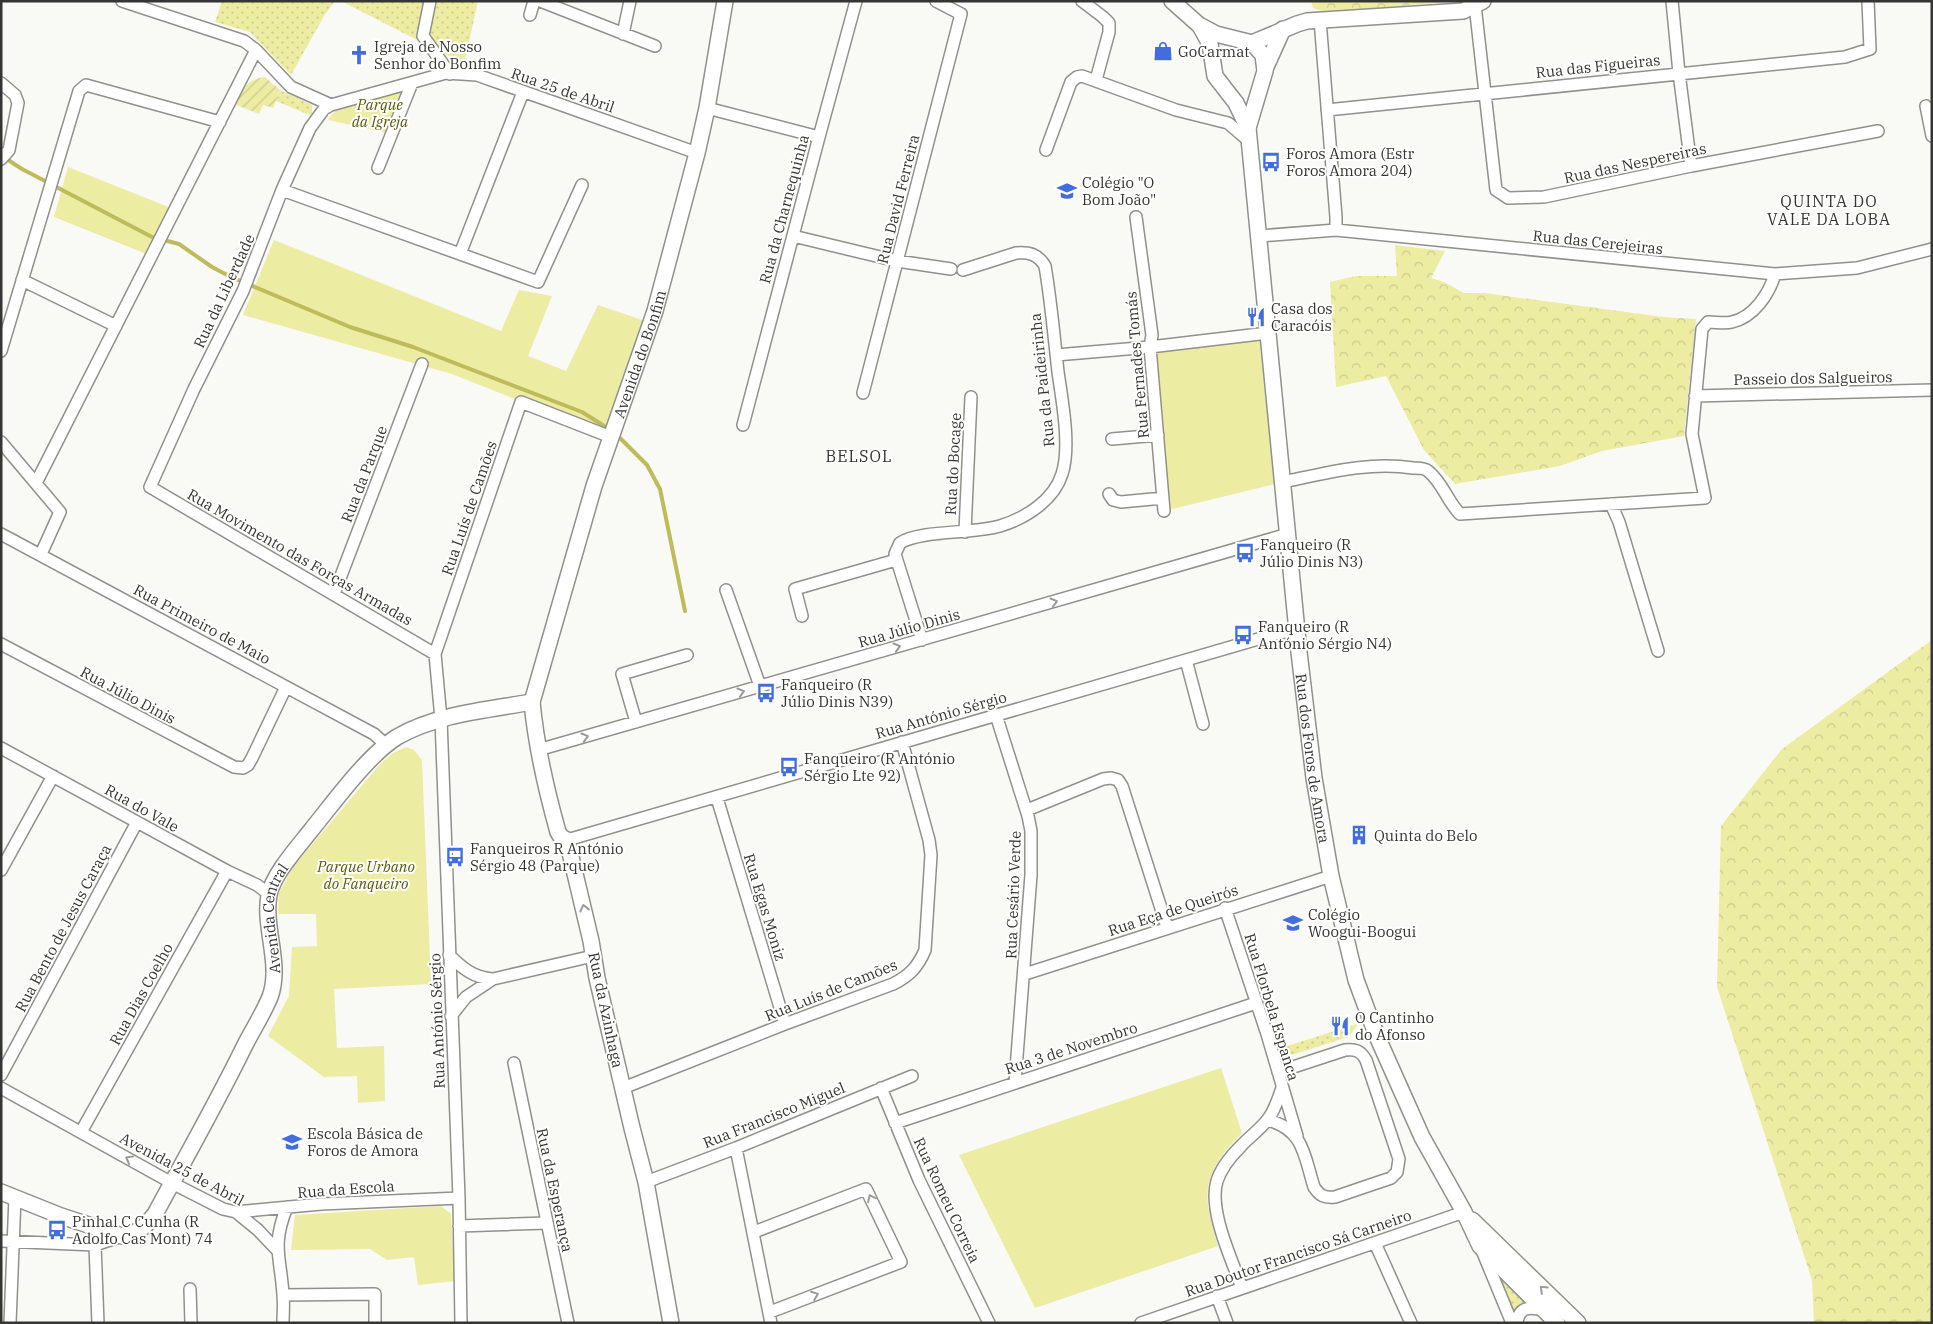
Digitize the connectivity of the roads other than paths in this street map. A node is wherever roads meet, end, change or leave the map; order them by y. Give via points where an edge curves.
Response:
1 (122, 1) edge
2 (430, 1) edge
3 (534, 1) edge
4 (540, 1) edge
5 (630, 1) edge
6 (724, 1) edge
7 (856, 1) edge
8 (936, 1) edge
9 (1082, 1) edge
10 (1172, 1) edge
11 (1672, 1) edge
12 (1868, 1) edge
13 (1479, 3) edge
14 (530, 15) dead end
15 (1320, 20) junction
16 (1199, 24) junction
17 (1283, 29) junction
18 (623, 34) junction
19 (1236, 40) junction
20 (1252, 43) junction
21 (655, 46) dead end
22 (256, 50) junction
23 (1213, 63) junction
24 (1678, 73) junction
25 (450, 74) junction
26 (1263, 75) junction
27 (1096, 80) junction
28 (1, 83) edge
29 (412, 83) junction
30 (1224, 87) junction
31 (523, 92) junction
32 (1484, 93) junction
33 (1236, 103) junction
34 (1926, 106) dead end
35 (328, 107) junction
36 (707, 108) junction
37 (1328, 110) junction
38 (220, 122) junction
39 (1228, 123) junction
40 (1878, 131) dead end
41 (1249, 135) junction
42 (1932, 136) edge
43 (819, 137) junction
44 (1046, 150) dead end
45 (697, 153) junction
46 (1, 159) edge
47 (1691, 166) junction
48 (378, 168) dead end
49 (582, 185) dead end
50 (282, 190) junction
51 (1136, 217) dead end
52 (1336, 230) junction
53 (793, 236) junction
54 (1259, 236) junction
55 (1932, 249) edge
56 (460, 254) junction
57 (897, 261) junction
58 (951, 269) dead end
59 (963, 270) dead end
60 (1776, 274) junction
61 (22, 280) junction
62 (116, 326) junction
63 (1268, 333) junction
64 (1150, 347) junction
65 (1, 351) edge
66 (1056, 355) junction
67 (422, 364) dead end
68 (1932, 390) edge
69 (864, 393) dead end
70 (1695, 396) junction
71 (971, 397) dead end
72 (743, 425) dead end
73 (1158, 435) junction
74 (611, 437) junction
75 (1112, 439) dead end
76 (1, 442) edge
77 (1283, 482) junction
78 (36, 483) junction
79 (150, 487) joint
80 (1108, 494) dead end
81 (1163, 498) junction
82 (1611, 504) junction
83 (1164, 511) dead end
84 (965, 532) junction
85 (1, 534) edge
86 (1288, 534) junction
87 (41, 554) junction
88 (896, 560) junction
89 (726, 590) dead end
90 (334, 594) junction
91 (802, 616) dead end
92 (1297, 630) junction
93 (922, 640) junction
94 (1, 644) edge
95 (1658, 651) dead end
96 (435, 654) junction
97 (687, 655) dead end
98 (1186, 660) junction
99 (286, 686) junction
100 (760, 686) junction
101 (532, 702) junction
102 (996, 715) junction
103 (441, 719) junction
104 (636, 722) junction
105 (1203, 724) dead end
106 (902, 742) junction
107 (386, 746) junction
108 (1, 748) edge
109 (538, 750) junction
110 (53, 776) junction
111 (717, 798) junction
112 (1027, 810) junction
113 (137, 822) junction
114 (567, 840) junction
115 (1, 870) edge
116 (227, 871) junction
117 (1331, 876) junction
118 (269, 894) junction
119 (1225, 908) junction
120 (1167, 927) junction
121 (449, 955) junction
122 (593, 956) junction
123 (1025, 974) junction
124 (493, 979) junction
125 (1256, 1003) junction
126 (451, 1016) junction
127 (785, 1024) junction
128 (514, 1063) dead end
129 (1278, 1072) junction
130 (1, 1075) edge
131 (912, 1076) dead end
132 (1015, 1082) junction
133 (1, 1088) edge
134 (623, 1088) junction
135 (881, 1088) junction
136 (1282, 1088) junction
137 (1268, 1120) junction
138 (895, 1123) junction
139 (82, 1132) junction
140 (1298, 1140) junction
141 (736, 1148) junction
142 (646, 1182) junction
143 (172, 1183) junction
144 (8, 1194) edge
145 (459, 1198) junction
146 (287, 1207) junction
147 (236, 1212) junction
148 (1464, 1212) junction
149 (546, 1223) junction
150 (459, 1226) junction
151 (754, 1232) junction
152 (122, 1236) junction
153 (7, 1241) edge
154 (1375, 1243) junction
155 (96, 1245) junction
156 (1480, 1246) junction
157 (277, 1250) junction
158 (1242, 1288) junction
159 (190, 1289) dead end
160 (284, 1295) junction
161 (1217, 1296) junction
162 (1544, 1310) junction
163 (770, 1317) edge
164 (987, 1322) edge
165 (10, 1323) edge
166 (98, 1323) edge
167 (191, 1323) edge
168 (283, 1323) edge
169 (375, 1323) edge
170 (461, 1323) edge
171 (568, 1323) edge
172 (671, 1323) edge
173 (1142, 1323) edge
174 (1227, 1323) edge
175 (1411, 1323) edge
176 (1512, 1323) edge
177 (1517, 1323) edge
178 (1557, 1323) edge
179 (1578, 1323) edge

1 - 22 street via 244,41
2 - 25 street via 423,36
3 - 14 street
4 - 18 street
5 - 18 street
6 - 36 street, Avenida do Bonfim
7 - 43 street, Rua da Charnequinha
8 - 57 street, Rua David Ferreira via 961,14
9 - 27 street via 1109,23
10 - 16 street
11 - 24 street
12 - 24 street, Rua das Figueiras via 1870,49 1846,57
13 - 15 street via 1463,11
13 - 32 street, Rua das Nespereiras
15 - 17 street
15 - 37 street
16 - 19 street
16 - 23 street via 1210,44
17 - 20 street
17 - 26 street
18 - 21 street
19 - 20 street
19 - 23 street via 1218,50
20 - 26 street via 1263,55
22 - 35 street via 291,86
22 - 38 street
23 - 30 street via 1215,76
24 - 32 street, Rua das Figueiras
24 - 47 street
25 - 29 street, Rua 25 de Abril
25 - 31 street, Rua 25 de Abril via 477,76
26 - 30 street via 1248,90 1232,91
26 - 41 street
27 - 39 street via 1176,110
27 - 44 street via 1077,76 1072,82
28 - 46 street via 15,95 18,103 9,150
29 - 35 street, Rua 25 de Abril
29 - 48 street
30 - 33 street
31 - 45 street, Rua 25 de Abril
31 - 56 street
32 - 37 street, Rua das Figueiras
32 - 47 street, Rua das Nespereiras via 1496,190 1508,198 1544,197
33 - 39 street via 1236,115
33 - 41 street
34 - 42 street
35 - 50 street, Rua da Liberdade via 310,128
36 - 43 street
36 - 45 street, Avenida do Bonfim
37 - 52 street
38 - 61 street via 86,85 79,91
38 - 62 street
39 - 41 street
40 - 47 street, Rua das Nespereiras
41 - 54 street, Rua dos Foros de Amora
43 - 53 street, Rua da Charnequinha
45 - 74 street, Avenida do Bonfim via 655,311
49 - 56 street via 538,282
50 - 56 street
50 - 79 street, Rua da Liberdade via 243,292
51 - 64 street, Rua Fernades Tomás via 1152,335
52 - 54 street, Rua das Cerejeiras
52 - 60 street, Rua das Cerejeiras
53 - 57 street
53 - 72 street, Rua da Charnequinha
54 - 63 street, Rua dos Foros de Amora
55 - 60 street, Rua das Cerejeiras via 1857,268
57 - 58 street
57 - 69 street, Rua David Ferreira
59 - 66 street, Rua da Paideirinha via 1016,254 1030,253 1042,260
60 - 70 street via 1766,296 1752,311 1732,322 1704,324 1700,335
61 - 62 street
61 - 65 street
62 - 78 street
63 - 64 street
63 - 77 street, Rua dos Foros de Amora
64 - 66 street
64 - 73 street, Rua Fernades Tomás
66 - 84 street, Rua da Paideirinha via 1065,442 1062,475 1047,499 1035,509 989,529
67 - 90 street, Rua da Parque
68 - 70 street, Passeio dos Salgueiros
70 - 82 street via 1692,434 1705,498
71 - 84 street, Rua do Bocage
73 - 75 street
73 - 81 street, Rua Fernades Tomás
74 - 96 street, Rua Luís de Camões via 520,402
74 - 101 street, Avenida do Bonfim
76 - 78 street
77 - 82 street via 1341,470 1392,465 1427,470 1444,488 1460,514
77 - 86 street, Rua dos Foros de Amora
78 - 87 street via 60,512
79 - 90 street, Rua Movimento das Forças Armadas
80 - 81 street via 1121,502
81 - 83 street, Rua Fernades Tomás
82 - 95 street
84 - 88 street, Rua da Paideirinha via 906,540 896,549
85 - 87 street, Rua Primeiro de Maio
86 - 92 street, Rua dos Foros de Amora
93 -> 86 street, Rua Júlio Dinis
87 - 99 street, Rua Primeiro de Maio
88 - 91 street via 795,589
88 - 93 street
89 - 100 street
90 - 96 street, Rua Movimento das Forças Armadas
92 - 98 street, Rua António Sérgio
92 - 117 street, Rua dos Foros de Amora via 1314,778
100 -> 93 street, Rua Júlio Dinis
94 - 99 street, Rua Júlio Dinis via 234,767 248,765
96 - 103 street, Rua Luís de Camões
97 - 104 street via 622,674
98 - 102 street, Rua António Sérgio
98 - 105 street
99 - 107 street, Rua Primeiro de Maio via 374,734
104 -> 100 street, Rua Júlio Dinis
101 - 103 street, Avenida Central
101 - 109 street, Rua da Azinhaga
102 - 106 street, Rua António Sérgio
102 - 112 street, Rua Cesário Verde
103 - 107 street, Avenida Central via 396,738
103 - 121 street, Rua António Sérgio
109 -> 104 street, Rua Júlio Dinis
106 - 111 street, Rua António Sérgio
106 - 127 street, Rua Luís de Camões via 931,855 926,938 920,962 905,978 894,984
107 - 118 street, Avenida Central via 305,838
108 - 110 street, Rua do Vale
109 - 114 street, Rua da Azinhaga via 558,832
110 - 113 street, Rua do Vale
110 - 115 street
111 - 114 street, Rua António Sérgio
111 - 127 street, Rua Egas Moniz
112 - 120 street via 1103,779 1118,780
112 - 123 street, Rua Cesário Verde via 1032,848
113 - 116 street, Rua do Vale
113 - 130 street, Rua Bento de Jesus Caraça
122 -> 114 street, Rua da Azinhaga
116 - 118 street, Rua do Vale
116 - 139 street, Rua Dias Coelho
117 - 119 street, Rua Eça de Queirós
117 - 148 street, Rua dos Foros de Amora via 1356,980 1376,1034 1422,1137
118 - 143 street, Avenida Central via 273,979 270,996
119 - 120 street, Rua Eça de Queirós
119 - 125 street, Rua Florbela Espanca
120 - 123 street, Rua Eça de Queirós
121 - 124 street via 473,974
121 - 126 street, Rua António Sérgio
122 - 124 street
122 - 134 street, Rua da Azinhaga
123 - 132 street, Rua Cesário Verde
124 - 126 street via 466,997
125 - 129 street, Rua Florbela Espanca
125 - 132 street, Rua 3 de Novembro
126 - 145 street, Rua António Sérgio
127 - 134 street, Rua Luís de Camões
128 - 149 street, Rua da Esperança
129 - 136 street, Rua Florbela Espanca
129 - 140 street, Rua Florbela Espanca via 1344,1050 1361,1052 1399,1159 1397,1172 1391,1178 1326,1198 1314,1187
131 - 135 street, Rua Francisco Miguel
132 - 138 street, Rua 3 de Novembro
133 - 139 street, Avenida 25 de Abril
134 - 142 street, Rua da Azinhaga
135 - 138 street, Rua Romeu Correia
135 - 141 street, Rua Francisco Miguel
136 - 137 street
136 - 140 street, Rua Florbela Espanca
137 - 140 street via 1288,1128
137 - 158 street via 1222,1169 1217,1182 1218,1214
138 - 164 street, Rua Romeu Correia
143 -> 139 street, Avenida 25 de Abril
141 - 142 street, Rua Francisco Miguel
141 - 151 street
142 - 172 street, Rua da Azinhaga
143 - 147 street, Avenida 25 de Abril
143 - 152 street, Avenida Central via 145,1226
144 - 152 street
144 - 153 street
145 - 146 street, Rua da Escola
145 - 150 street, Rua António Sérgio
146 - 147 street, Rua da Escola
146 - 157 street
147 - 157 street, Avenida 25 de Abril
148 - 154 street, Rua Doutor Francisco Sá Carneiro
148 - 156 street
179 -> 148 street
149 - 150 street
149 - 171 street, Rua da Esperança
150 - 170 street, Rua António Sérgio
151 - 163 street
163 -> 151 street via 901,1262 866,1189
152 - 155 street
153 - 155 street
153 - 165 street
154 - 158 street, Rua Doutor Francisco Sá Carneiro
154 - 175 street
155 - 166 street
156 - 162 street
156 - 176 street
157 - 160 street
158 - 161 street, Rua Doutor Francisco Sá Carneiro
159 - 167 street
160 - 168 street
160 - 169 street via 375,1294
161 - 173 street, Rua Doutor Francisco Sá Carneiro
161 - 174 street
162 - 177 street via 1524,1309 1519,1313
162 - 178 street

